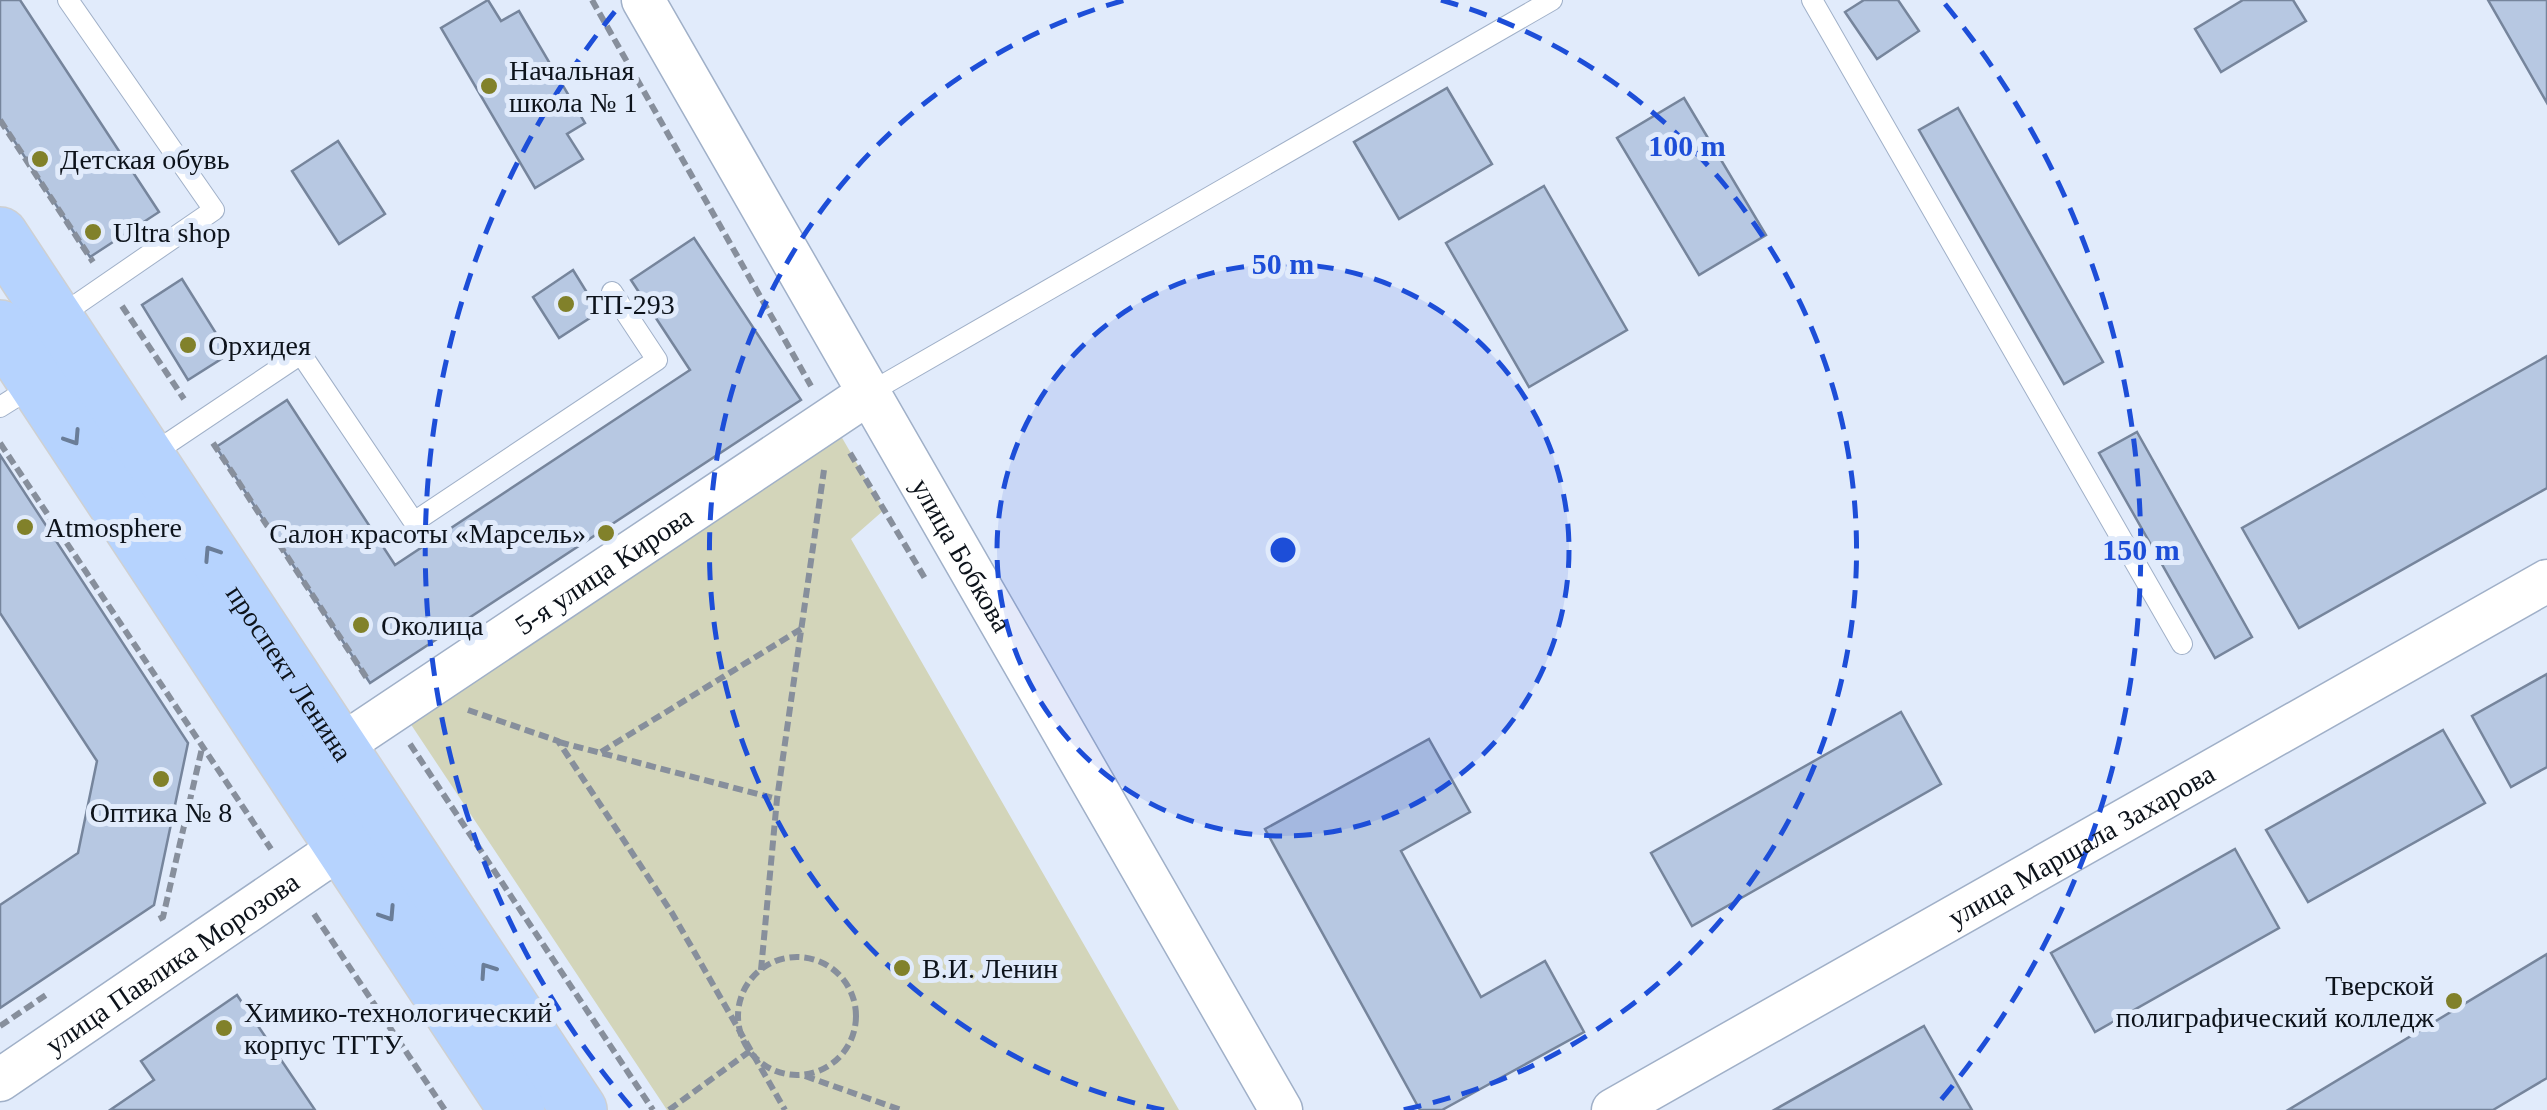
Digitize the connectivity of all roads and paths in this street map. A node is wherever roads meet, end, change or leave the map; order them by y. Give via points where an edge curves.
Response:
1 (68, 0) edge
2 (643, 0) edge
3 (1552, 0) edge
4 (1812, 0) edge
5 (0, 235) edge
6 (612, 292) dead end
7 (56, 319) junction
8 (0, 328) edge
9 (869, 393) junction
10 (18, 395) edge
11 (830, 420) junction
12 (0, 443) edge
13 (147, 457) junction
14 (2547, 581) edge
15 (802, 629) junction
16 (2182, 644) dead end
17 (405, 704) junction
18 (272, 740) junction
19 (558, 741) junction
20 (202, 747) junction
21 (339, 747) junction
22 (601, 752) junction
23 (776, 799) junction
24 (402, 844) junction
25 (343, 846) junction
26 (293, 882) junction
27 (146, 928) dead end
28 (760, 970) junction
29 (49, 993) dead end
30 (0, 1026) edge
31 (750, 1051) junction
32 (804, 1075) junction
33 (0, 1080) edge
34 (445, 1110) edge
35 (518, 1110) edge
36 (579, 1110) edge
37 (653, 1110) edge
38 (669, 1110) edge
39 (785, 1110) edge
40 (901, 1110) edge
41 (1281, 1110) edge
42 (1612, 1110) edge

1 - 7 lane via 214,210
2 - 9 street, улица Бобкова
3 - 9 lane
4 - 16 lane
5 - 7 main road, проспект Ленина
6 - 13 lane via 657,360 414,522 301,354
7 - 13 main road, проспект Ленина
8 - 10 main road, проспект Ленина
9 - 11 street, 5-я улица Кирова
9 - 41 street, улица Бобкова
10 -> 18 main road, проспект Ленина
11 - 15 path
11 - 17 street, 5-я улица Кирова
12 - 20 path
21 -> 13 main road, проспект Ленина
14 - 42 street, улица Маршала Захарова
15 - 22 path
15 - 23 path
17 - 19 path
17 - 21 street, 5-я улица Кирова
17 - 37 path
18 - 21 main road via 310,756
18 - 25 main road, проспект Ленина
19 - 22 path
19 - 31 path via 672,913
20 - 26 path
20 - 27 path via 162,917
21 - 24 main road, проспект Ленина
22 - 23 path
23 - 28 path
24 - 25 main road via 372,834
36 -> 24 main road, проспект Ленина
25 - 26 street, улица Павлика Морозова
25 -> 35 main road, проспект Ленина
26 - 33 street, улица Павлика Морозова
26 - 34 path
28 - 31 path via 740,1000 740,1032
28 - 32 path via 784,959 811,958 850,988 857,1012 849,1045 832,1064
29 - 30 path
31 - 32 path via 770,1069
31 - 38 path
31 - 39 path
32 - 40 path

